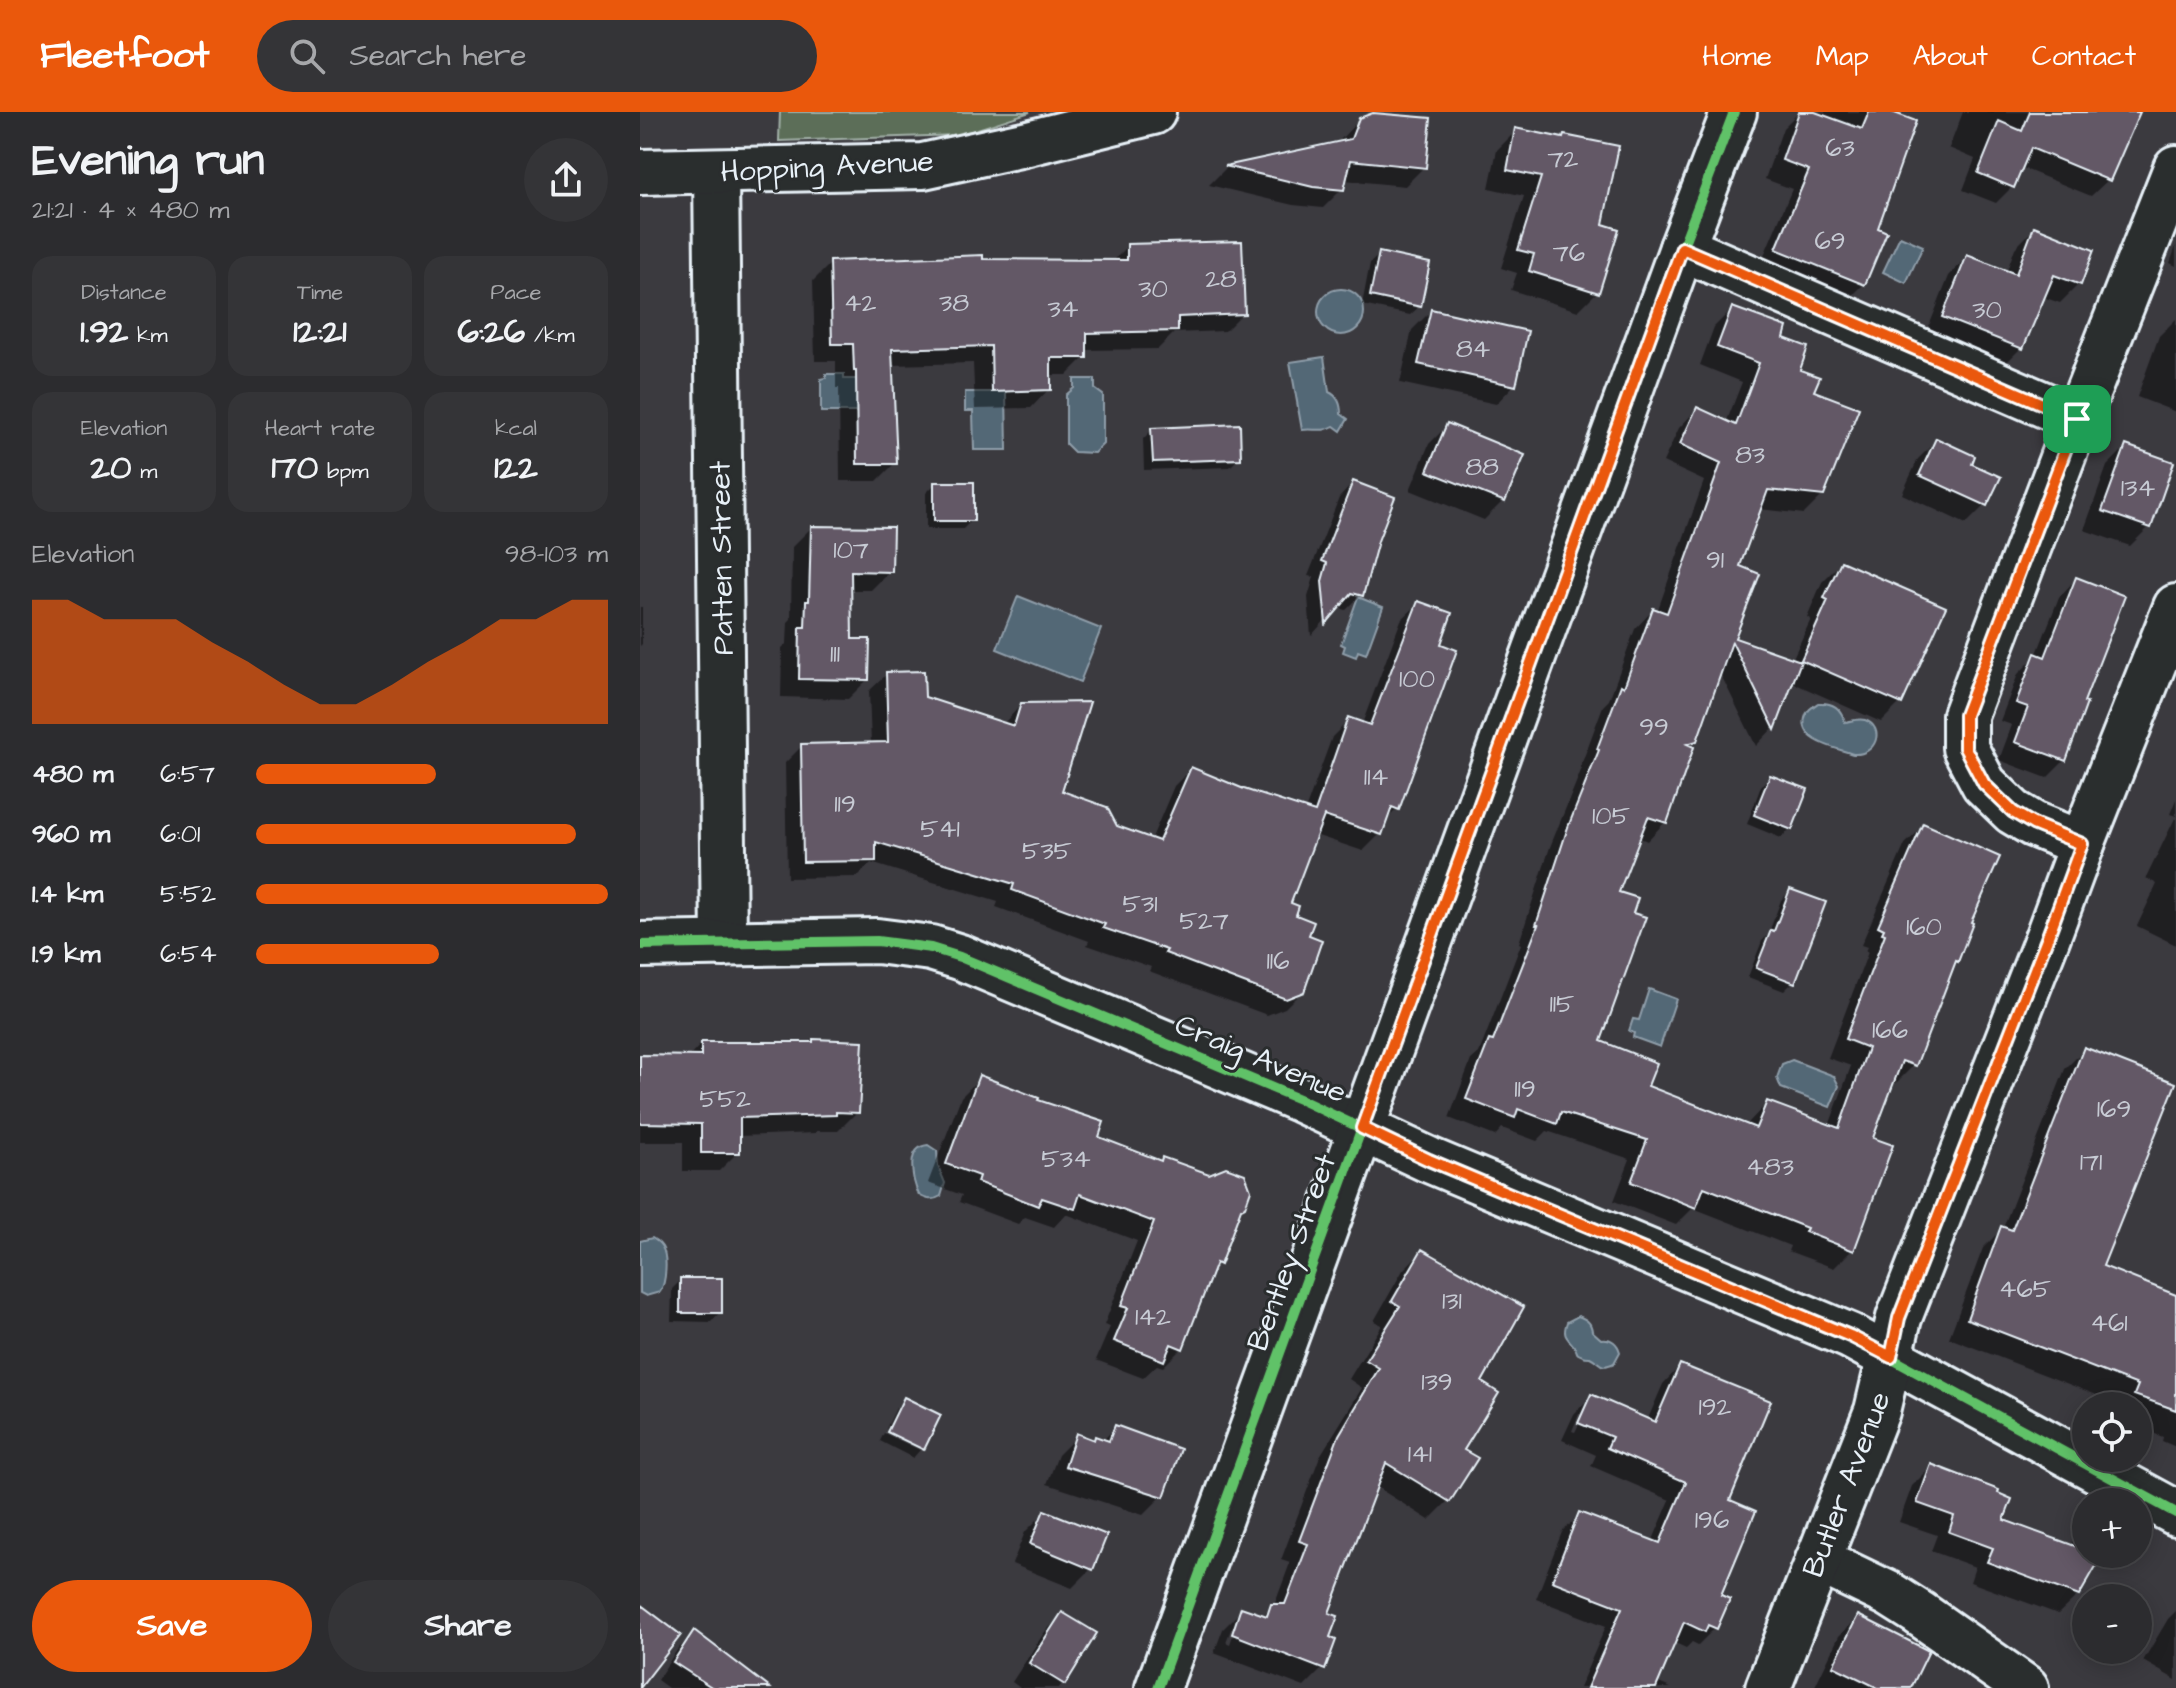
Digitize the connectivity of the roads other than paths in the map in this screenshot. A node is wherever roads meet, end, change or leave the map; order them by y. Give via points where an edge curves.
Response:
1 (1153, 112) edge
2 (1734, 112) edge
3 (2176, 168) edge
4 (716, 171) junction
5 (640, 172) edge
6 (1682, 248) junction
7 (2077, 419) junction
8 (2176, 607) edge
9 (2082, 844) junction
10 (724, 944) junction
11 (640, 945) edge
12 (1362, 1128) junction
13 (1891, 1357) junction
14 (2176, 1513) edge
15 (1818, 1560) junction
16 (1158, 1688) edge
17 (1768, 1688) edge
18 (2026, 1688) edge

1 - 4 street, Hopping Avenue via 923,166
2 - 6 street, Bentley Street
3 - 7 street
4 - 5 street, Hopping Avenue
4 - 10 street, Patten Street
6 - 7 street
6 - 12 street, Bentley Street
7 - 9 street via 1965,715 1965,748 1984,784 2013,812
8 - 9 street, Butler Avenue
9 - 13 street, Butler Avenue via 1899,1318
10 - 11 street, Craig Avenue
10 - 12 street, Craig Avenue via 877,941 931,948
12 - 13 street, Craig Avenue
12 - 16 street, Bentley Street
13 - 14 street, Craig Avenue
13 - 15 street, Butler Avenue via 1877,1411
15 - 17 street, Butler Avenue
15 - 18 street via 1899,1600

